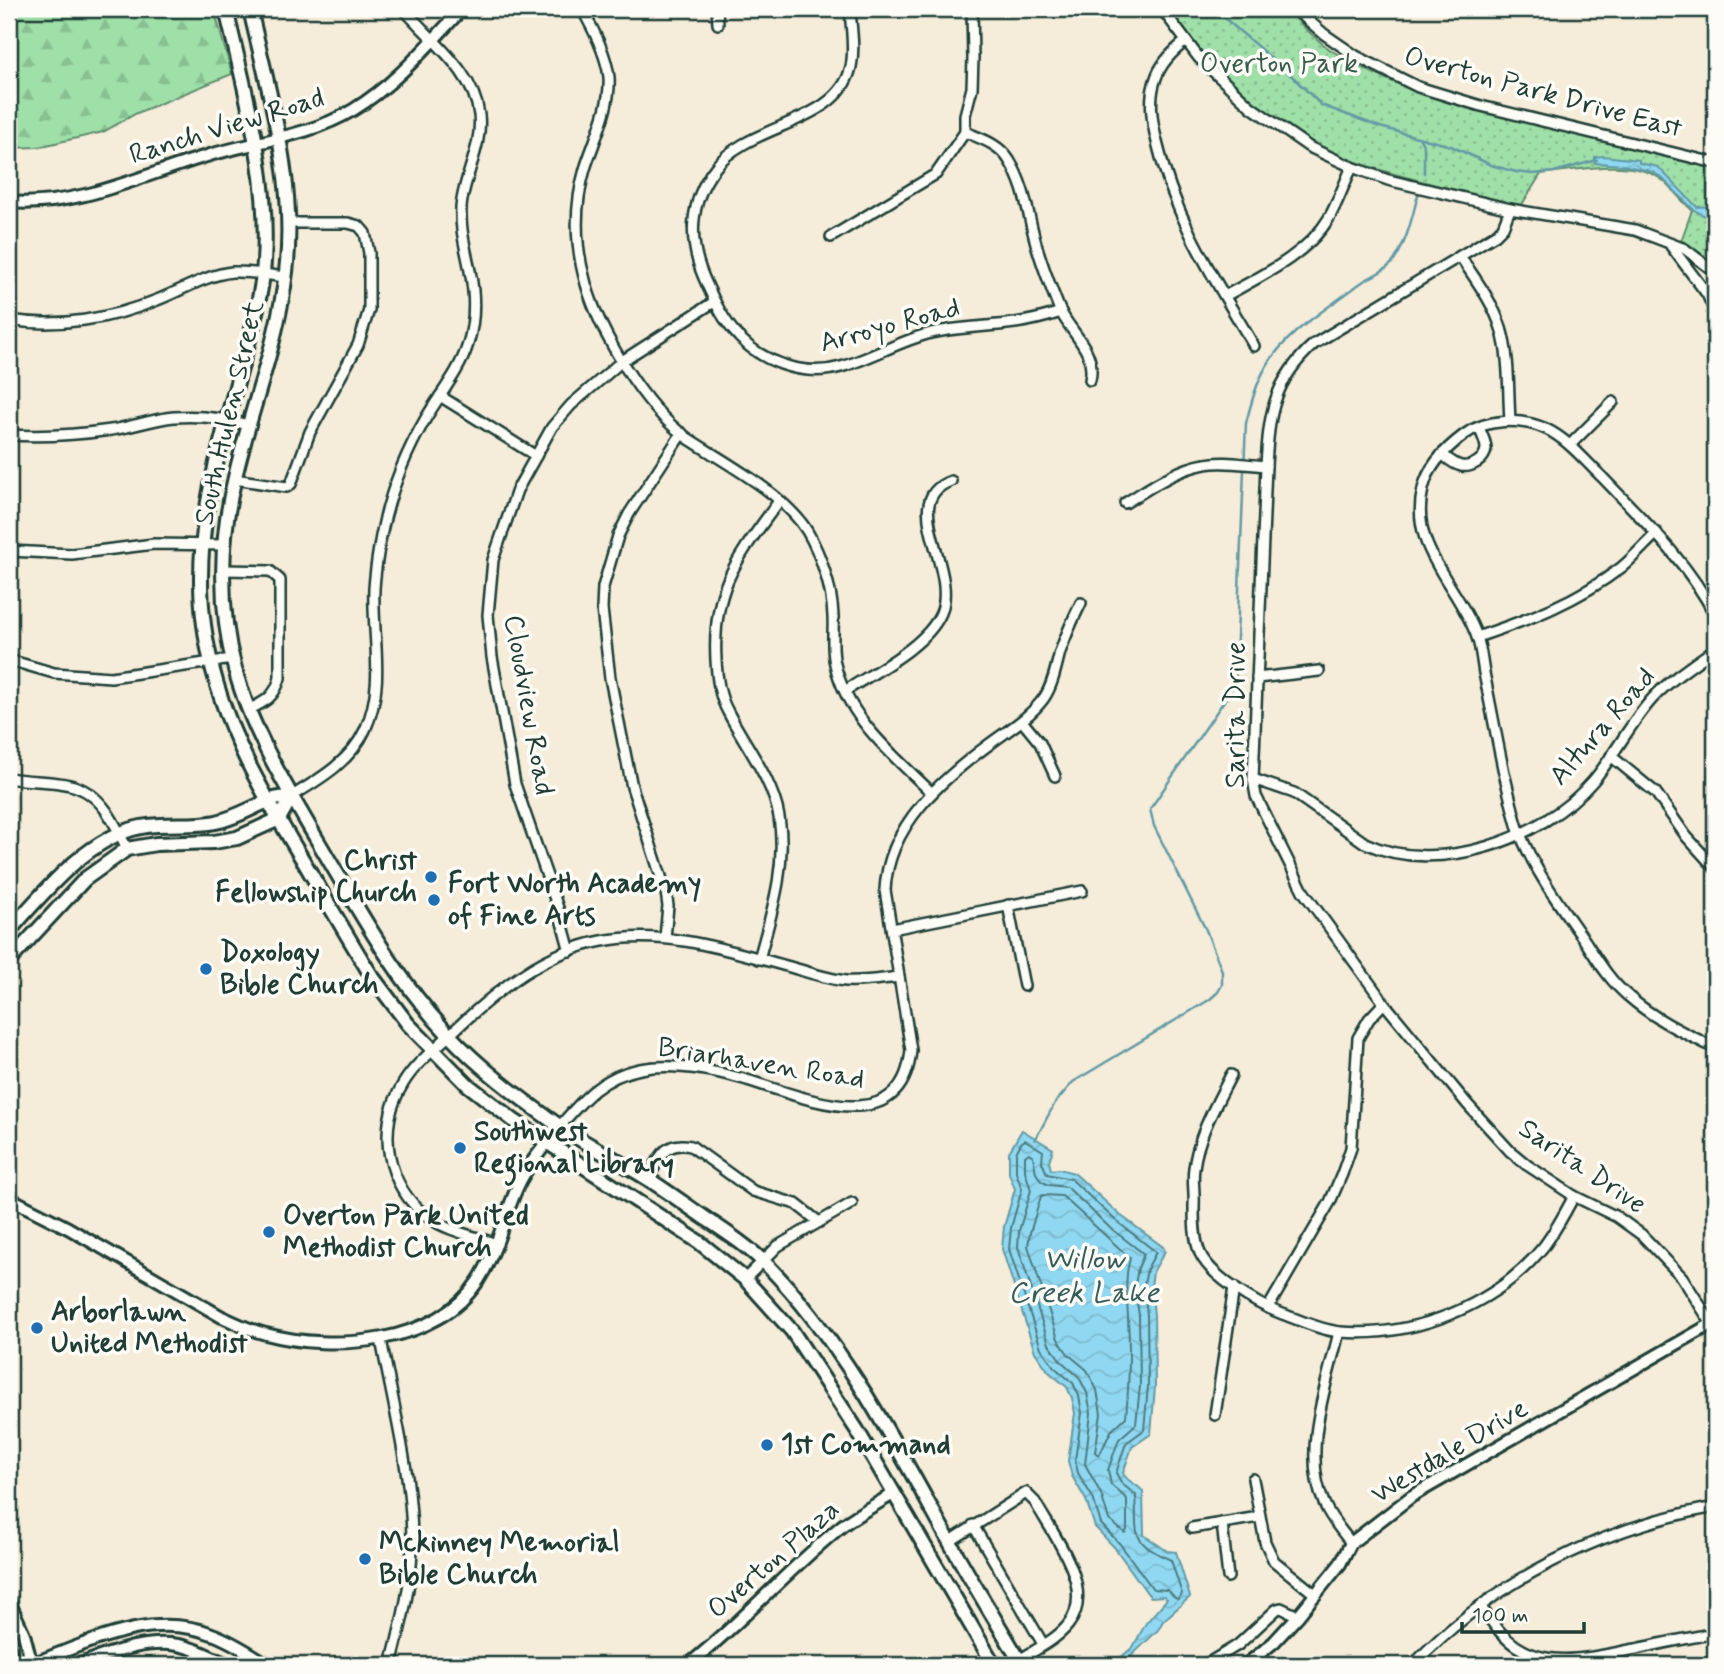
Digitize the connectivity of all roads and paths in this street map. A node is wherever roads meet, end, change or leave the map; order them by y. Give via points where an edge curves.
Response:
1 (226, 9) edge
2 (250, 9) edge
3 (404, 9) edge
4 (462, 9) edge
5 (582, 9) edge
6 (717, 9) edge
7 (850, 9) edge
8 (972, 9) edge
9 (1163, 9) edge
10 (1295, 9) edge
11 (718, 24) dead end
12 (433, 39) junction
13 (1186, 41) junction
14 (965, 132) junction
15 (279, 138) junction
16 (256, 143) junction
17 (1715, 163) edge
18 (1352, 167) junction
19 (9, 202) edge
20 (1510, 209) junction
21 (288, 223) junction
22 (831, 237) dead end
23 (1671, 246) junction
24 (1460, 256) junction
25 (1704, 261) junction
26 (1715, 272) edge
27 (263, 274) junction
28 (1694, 275) junction
29 (286, 278) junction
30 (1225, 296) junction
31 (714, 302) junction
32 (1061, 312) junction
33 (1715, 312) edge
34 (9, 320) edge
35 (1254, 346) dead end
36 (622, 361) junction
37 (1090, 380) dead end
38 (440, 396) junction
39 (1613, 402) dead end
40 (227, 419) junction
41 (1510, 421) junction
42 (248, 425) junction
43 (1479, 428) junction
44 (682, 433) junction
45 (9, 435) edge
46 (1570, 445) junction
47 (1442, 454) junction
48 (536, 456) junction
49 (1261, 466) junction
50 (234, 479) junction
51 (951, 481) dead end
52 (779, 501) junction
53 (1125, 503) dead end
54 (1657, 533) junction
55 (202, 544) junction
56 (225, 545) junction
57 (9, 551) edge
58 (224, 570) junction
59 (1081, 603) dead end
60 (1715, 615) edge
61 (1477, 637) junction
62 (1715, 649) edge
63 (232, 659) junction
64 (9, 660) edge
65 (210, 661) junction
66 (1319, 671) dead end
67 (1257, 678) junction
68 (845, 691) junction
69 (248, 710) junction
70 (1022, 721) junction
71 (1611, 756) junction
72 (1055, 776) dead end
73 (9, 778) edge
74 (1253, 779) junction
75 (932, 793) junction
76 (292, 796) junction
77 (268, 800) junction
78 (279, 819) junction
79 (120, 833) junction
80 (1521, 834) junction
81 (127, 849) junction
82 (1715, 868) edge
83 (1082, 891) dead end
84 (1008, 905) junction
85 (892, 929) junction
86 (9, 932) edge
87 (665, 938) junction
88 (570, 951) junction
89 (759, 958) junction
90 (9, 961) edge
91 (899, 977) junction
92 (1024, 986) dead end
93 (1384, 1003) junction
94 (449, 1035) junction
95 (1715, 1048) edge
96 (433, 1051) junction
97 (1231, 1075) dead end
98 (560, 1126) junction
99 (548, 1143) junction
100 (648, 1179) junction
101 (1574, 1196) junction
102 (9, 1198) edge
103 (852, 1203) dead end
104 (819, 1222) junction
105 (497, 1244) junction
106 (763, 1261) junction
107 (745, 1279) junction
108 (1234, 1287) junction
109 (1268, 1308) junction
110 (1714, 1325) edge
111 (1339, 1332) junction
112 (381, 1339) junction
113 (1215, 1415) dead end
114 (1253, 1479) dead end
115 (893, 1494) junction
116 (1715, 1507) edge
117 (1259, 1517) junction
118 (1222, 1523) junction
119 (973, 1525) junction
120 (1192, 1528) dead end
121 (949, 1542) junction
122 (1351, 1544) junction
123 (1228, 1577) dead end
124 (1316, 1595) junction
125 (9, 1601) edge
126 (1479, 1606) junction
127 (1298, 1616) junction
128 (1715, 1633) edge
129 (1043, 1644) junction
130 (9, 1646) edge
131 (1021, 1663) edge
132 (15, 1665) edge
133 (31, 1665) edge
134 (77, 1665) edge
135 (229, 1665) edge
136 (269, 1665) edge
137 (391, 1665) edge
138 (688, 1665) edge
139 (994, 1665) edge
140 (1205, 1665) edge
141 (1246, 1665) edge
142 (1413, 1665) edge

1 - 16 main road, South Hulen Street
2 - 15 main road, South Hulen Street
3 - 12 street
4 - 12 street, Ranch View Road
5 - 36 street via 601,48 609,92 584,173 577,242 592,303
6 - 11 street
7 - 31 street, Arroyo Road via 853,56 845,83 826,103 801,118 739,146 715,167 705,184 693,221 693,245
8 - 14 street via 973,58
9 - 13 street
10 - 17 street, Overton Park Drive East via 1356,56 1418,87
12 - 15 street, Ranch View Road via 402,74 353,110 318,127
12 - 38 street via 466,78 480,118 461,214 461,238 474,293 472,326 468,346
13 - 18 street via 1251,107 1310,147
13 - 30 street via 1161,66 1152,115 1183,223
14 - 22 street via 936,174
14 - 32 street via 995,145 1022,182 1037,248
15 - 16 street, Ranch View Road
15 - 21 main road, South Hulen Street
16 - 19 street, Ranch View Road via 85,195 47,204
16 - 27 main road, South Hulen Street via 264,211
18 - 20 street
18 - 30 street via 1329,218 1304,247
20 - 23 street via 1635,230
20 - 24 street, Sarita Drive via 1500,231
21 - 29 main road, South Hulen Street
21 - 50 street via 359,226 369,253 369,310 358,345 310,432 290,484
23 - 25 street
23 - 28 street
24 - 41 street via 1501,327
24 - 49 street, Sarita Drive via 1303,354 1274,401
25 - 26 street
25 - 28 street
27 - 29 street
27 - 34 street via 231,272 204,279 130,310 88,320
27 - 40 main road, South Hulen Street
28 - 33 street
29 - 42 main road, South Hulen Street via 267,371
30 - 35 street
31 - 32 street, Arroyo Road via 748,345 774,361 809,371 843,366 939,331 1013,324
31 - 36 street, Cloudview Road
32 - 37 street via 1088,353
36 - 44 street via 664,419
36 - 48 street, Cloudview Road via 570,405
38 - 48 street
38 - 76 street via 400,470 384,523 374,590 378,682 369,720 345,758
39 - 46 street
40 - 42 street
40 - 45 street via 174,417 67,435
40 - 55 main road, South Hulen Street via 210,482
41 - 43 street
41 - 46 street via 1547,430
42 - 50 main road, South Hulen Street
43 - 47 street
43 - 47 street via 1486,447 1484,457 1474,465 1462,467
44 - 52 street
44 - 87 street via 629,514 603,587 610,678 632,788 666,892
46 - 54 street
47 - 61 street via 1423,489 1420,526 1428,551
48 - 88 street, Cloudview Road via 517,489 499,538 488,615 515,784
49 - 53 street via 1229,463 1186,469
49 - 67 street, Sarita Drive
50 - 56 main road, South Hulen Street
51 - 68 street via 935,488 927,505 945,579 942,612 920,640
52 - 68 street via 806,530 822,564 830,590 834,661
52 - 89 street via 730,572 718,608 715,639 720,691 766,781 780,825 779,884
54 - 60 street
54 - 61 street via 1622,567 1569,602
55 - 56 street
55 - 57 street via 154,544 72,554
55 - 65 main road, South Hulen Street via 201,604
56 - 58 main road, South Hulen Street
58 - 63 main road, South Hulen Street
58 - 69 street via 270,571 280,580 280,678 268,700
59 - 70 street, Briarhaven Road via 1046,696
61 - 80 street
62 - 71 street, Altura Road via 1652,699
63 - 65 street
63 - 69 main road, South Hulen Street
64 - 65 street via 54,673 111,677
65 - 77 main road, South Hulen Street via 232,733
66 - 67 street
67 - 74 street, Sarita Drive
68 - 75 street via 873,734
69 - 76 main road, South Hulen Street
70 - 72 street via 1040,743
70 - 75 street, Briarhaven Road
71 - 80 street, Altura Road via 1592,782 1551,817
71 - 82 street via 1656,793
73 - 79 street via 71,785 98,800
74 - 80 street, Altura Road via 1294,793 1376,848 1460,855
74 - 93 street, Sarita Drive via 1256,796 1303,891
75 - 85 street, Briarhaven Road via 904,827 886,870
76 - 77 main road
76 - 78 main road
76 - 94 main road, South Hulen Street via 389,959
77 - 78 main road, South Hulen Street
77 - 79 main road via 214,822 153,825
78 - 81 main road via 237,838
78 - 96 main road, South Hulen Street via 372,975
79 - 81 street
79 - 86 main road via 97,845 46,890
80 - 95 street via 1561,907 1613,982 1646,1011
81 - 90 main road via 85,879
83 - 84 street
84 - 85 street
84 - 92 street
85 - 91 street, Briarhaven Road
87 - 88 street via 614,939
87 - 89 street
88 - 94 street via 516,977
89 - 91 street via 845,981
91 - 98 street, Briarhaven Road via 911,1050 909,1064 899,1085 878,1103 868,1107 836,1105 737,1077 656,1066 622,1073 595,1088
93 - 101 street, Sarita Drive via 1510,1151
93 - 109 street via 1358,1038 1351,1148 1342,1174
94 - 96 street
94 - 98 main road, South Hulen Street via 492,1076
96 - 99 main road, South Hulen Street via 486,1100
96 - 105 street via 409,1075 391,1110 387,1138 395,1174 412,1202 429,1218
97 - 108 street via 1198,1148 1194,1219 1200,1253
98 - 99 street, Briarhaven Road
98 - 100 main road, South Hulen Street
99 - 105 street, Briarhaven Road via 517,1187
99 - 107 main road, South Hulen Street via 699,1242
100 - 104 street via 669,1147 679,1143 691,1146 753,1191 796,1204
100 - 106 main road, South Hulen Street
101 - 110 street, Sarita Drive via 1617,1217 1642,1236 1682,1277
101 - 111 street via 1542,1248 1502,1286 1480,1299 1434,1321 1379,1331
102 - 112 street, Briarhaven Road via 222,1317 264,1334 340,1342
103 - 104 street
104 - 106 street via 778,1246
105 - 112 street, Briarhaven Road via 476,1285 453,1308 419,1328
106 - 107 street
106 - 121 main road, South Hulen Street via 810,1314 866,1396
107 - 115 main road, South Hulen Street via 792,1331
108 - 109 street
108 - 113 street
109 - 111 street
110 - 122 street, Westdale Drive via 1412,1496
111 - 122 street via 1315,1435 1314,1467 1324,1504
112 - 137 street via 411,1510 409,1586
114 - 117 street
115 - 138 street, Overton Plaza via 829,1537
115 - 139 main road, South Hulen Street
116 - 126 street via 1660,1519 1595,1543 1534,1571
117 - 118 street
117 - 124 street via 1274,1561
118 - 120 street
118 - 123 street
119 - 121 street
119 - 129 street
119 - 129 street via 1026,1493 1035,1502 1078,1587 1068,1625
121 - 131 main road, South Hulen Street
122 - 124 street, Westdale Drive
124 - 127 street, Westdale Drive
125 - 133 street
126 - 128 street via 1517,1647 1556,1660 1590,1658
126 - 142 street
127 - 140 street via 1277,1609 1237,1645
127 - 141 street, Westdale Drive
129 - 131 street
130 - 132 street
133 - 136 street via 123,1629 148,1626 209,1633
134 - 135 street via 151,1643 179,1645

